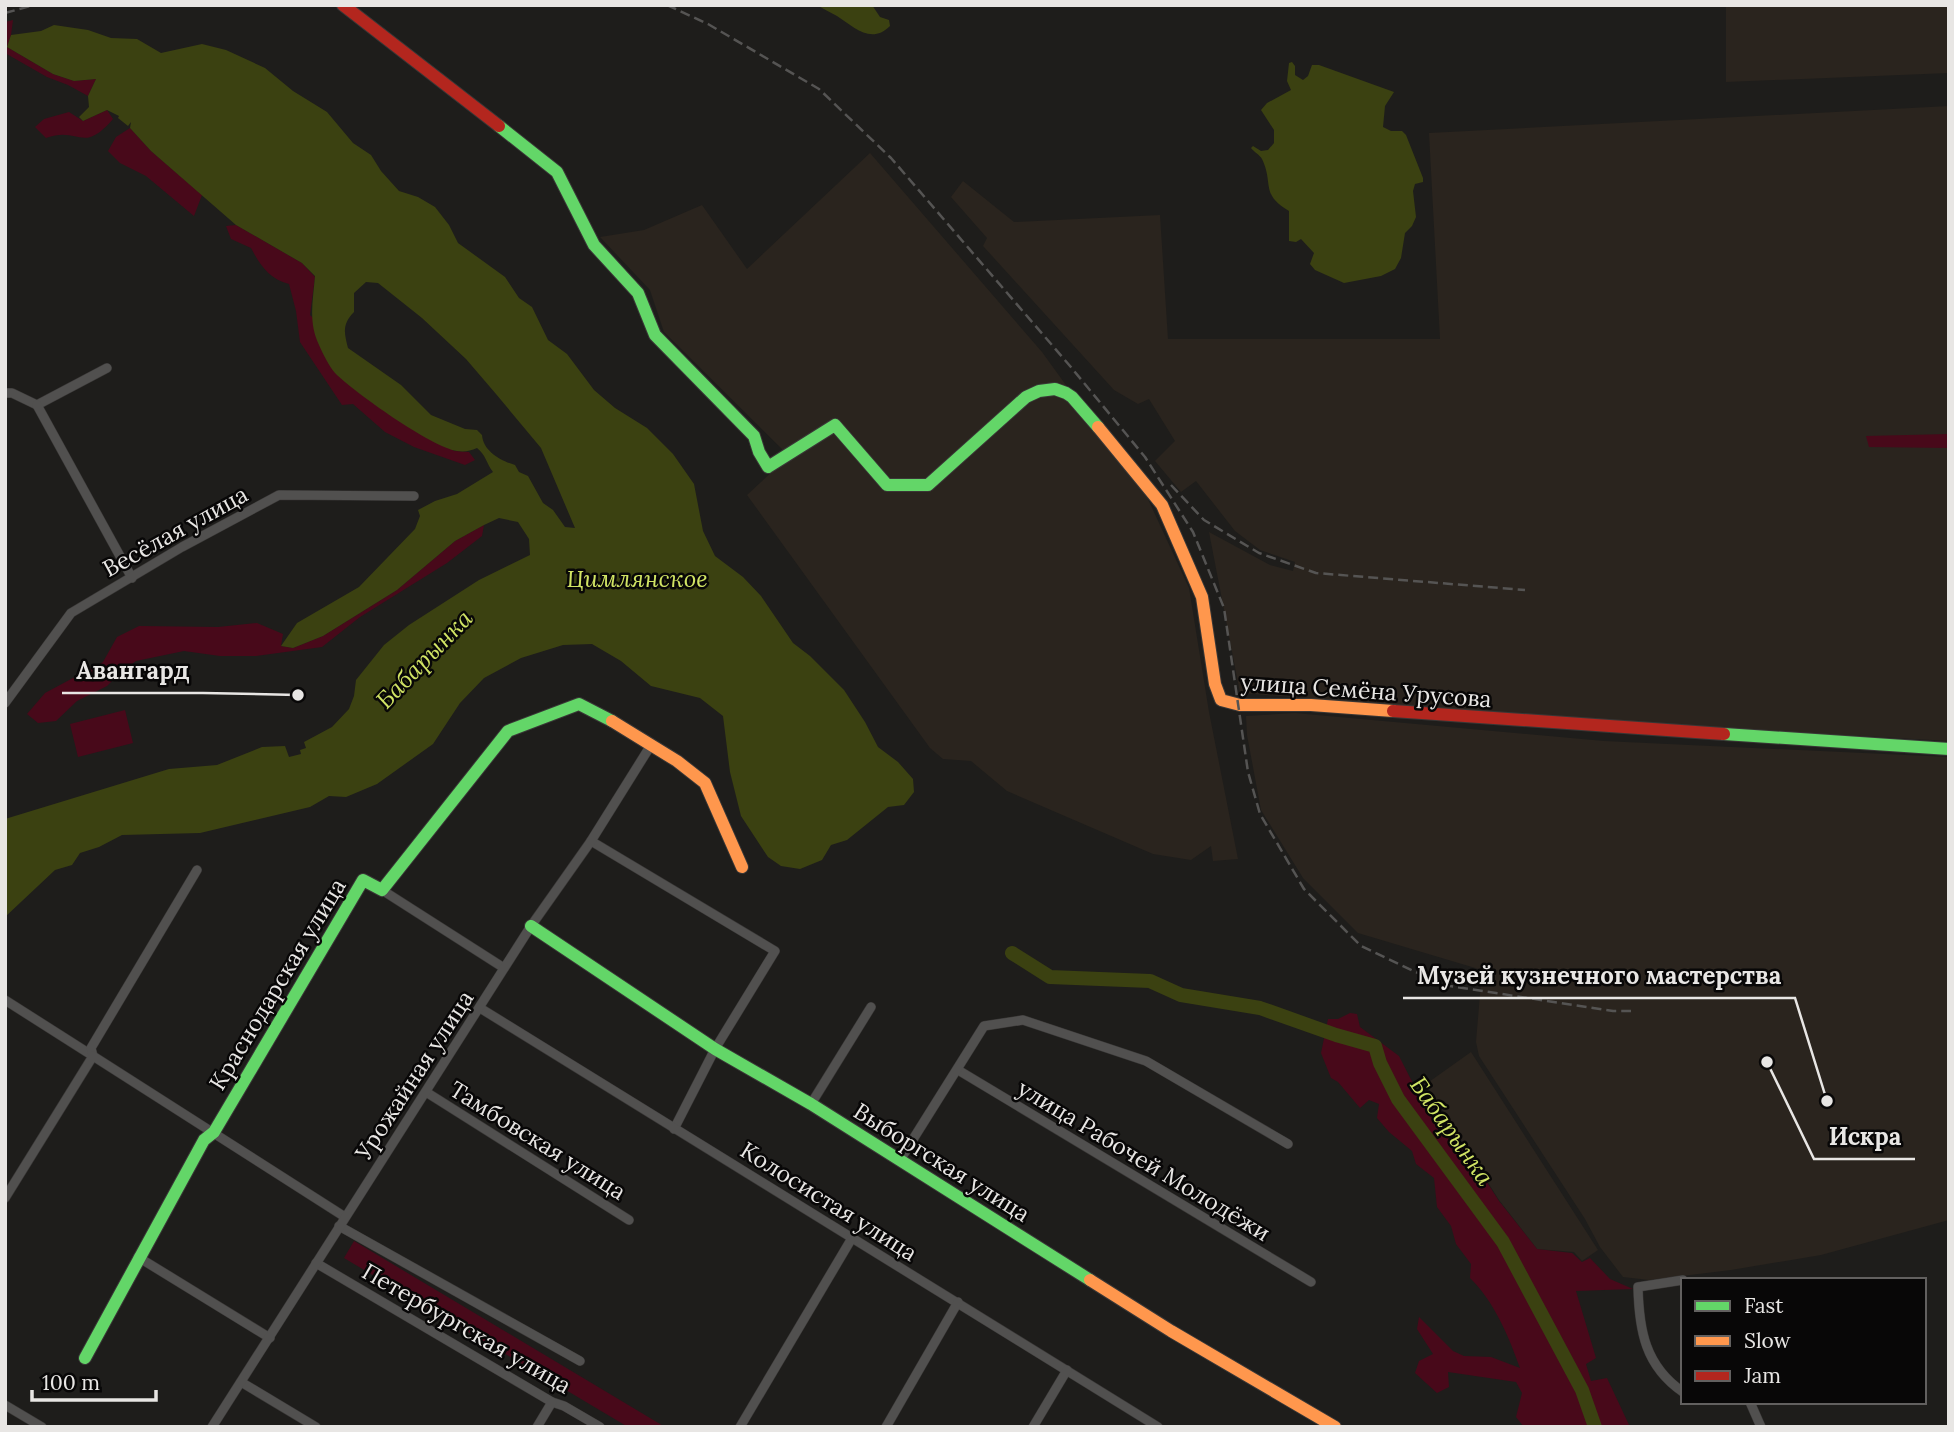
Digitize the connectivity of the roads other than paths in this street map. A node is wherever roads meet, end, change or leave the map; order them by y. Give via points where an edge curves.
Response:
1 (343, 5) edge
2 (107, 368) dead end
3 (5, 393) edge
4 (37, 405) junction
5 (414, 496) dead end
6 (132, 578) junction
7 (5, 703) edge
8 (651, 745) junction
9 (1949, 749) edge
10 (591, 841) junction
11 (742, 867) dead end
12 (197, 870) dead end
13 (382, 890) junction
14 (531, 926) junction
15 (504, 968) junction
16 (5, 1000) edge
17 (871, 1007) dead end
18 (481, 1008) junction
19 (715, 1049) junction
20 (93, 1056) junction
21 (958, 1070) junction
22 (426, 1092) junction
23 (811, 1104) junction
24 (674, 1129) junction
25 (214, 1132) junction
26 (1288, 1144) dead end
27 (900, 1160) junction
28 (5, 1198) edge
29 (345, 1217) junction
30 (629, 1220) dead end
31 (339, 1226) junction
32 (852, 1238) junction
33 (138, 1257) junction
34 (316, 1263) junction
35 (1681, 1280) edge
36 (1311, 1282) dead end
37 (958, 1302) junction
38 (270, 1338) junction
39 (85, 1358) dead end
40 (580, 1361) dead end
41 (1067, 1370) junction
42 (241, 1382) junction
43 (1681, 1390) edge
44 (552, 1402) junction
45 (1751, 1404) edge
46 (5, 1405) edge
47 (41, 1427) edge
48 (212, 1427) edge
49 (316, 1427) edge
50 (537, 1427) edge
51 (600, 1427) edge
52 (740, 1427) edge
53 (886, 1427) edge
54 (1033, 1427) edge
55 (1158, 1427) edge
56 (1335, 1427) edge
57 (1761, 1427) edge

1 - 9 street, улица Семёна Урусова via 557,172 594,245 638,293 655,335 754,436 768,467 835,425 887,485 928,485 1026,397 1052,388 1072,397 1162,505 1202,597 1221,700 1240,705 1311,705
2 - 4 street
3 - 4 street
4 - 6 street
5 - 6 street, Весёлая улица via 279,495
6 - 7 street, Весёлая улица via 71,613
8 - 10 street, Урожайная улица
8 - 11 street, Краснодарская улица via 705,783
8 - 13 street, Краснодарская улица via 579,704 508,731
10 - 14 street, Урожайная улица
10 - 19 street via 775,951
12 - 20 street via 91,1048
13 - 15 street
13 - 25 street, Краснодарская улица via 363,880
14 - 15 street, Урожайная улица
14 - 19 street, Выборгская улица
15 - 18 street, Урожайная улица
16 - 20 street
17 - 23 street
18 - 22 street, Урожайная улица
18 - 24 street, Колосистая улица
19 - 23 street, Выборгская улица
19 - 24 street
20 - 25 street
20 - 28 street
21 - 26 street via 984,1026 1023,1020 1146,1061
21 - 27 street
21 - 36 street, улица Рабочей Молодёжи
22 - 29 street, Урожайная улица
22 - 30 street, Тамбовская улица
23 - 27 street, Выборгская улица
24 - 32 street, Колосистая улица
25 - 29 street
25 - 33 street, Краснодарская улица via 204,1140
27 - 56 street, Выборгская улица via 1171,1331
29 - 31 street, Урожайная улица
31 - 34 street, Урожайная улица
31 - 40 street, Петербургская улица
32 - 37 street, Колосистая улица
32 - 52 street
33 - 38 street
33 - 39 street, Краснодарская улица
34 - 38 street, Урожайная улица
34 - 44 street, Петербургская улица
35 - 43 street via 1637,1287 1646,1348 1660,1374
37 - 41 street, Колосистая улица
37 - 53 street
38 - 42 street, Урожайная улица
41 - 54 street
41 - 55 street, Колосистая улица
42 - 48 street, Урожайная улица
42 - 49 street
44 - 50 street
44 - 51 street, Петербургская улица
45 - 57 street
46 - 47 street

